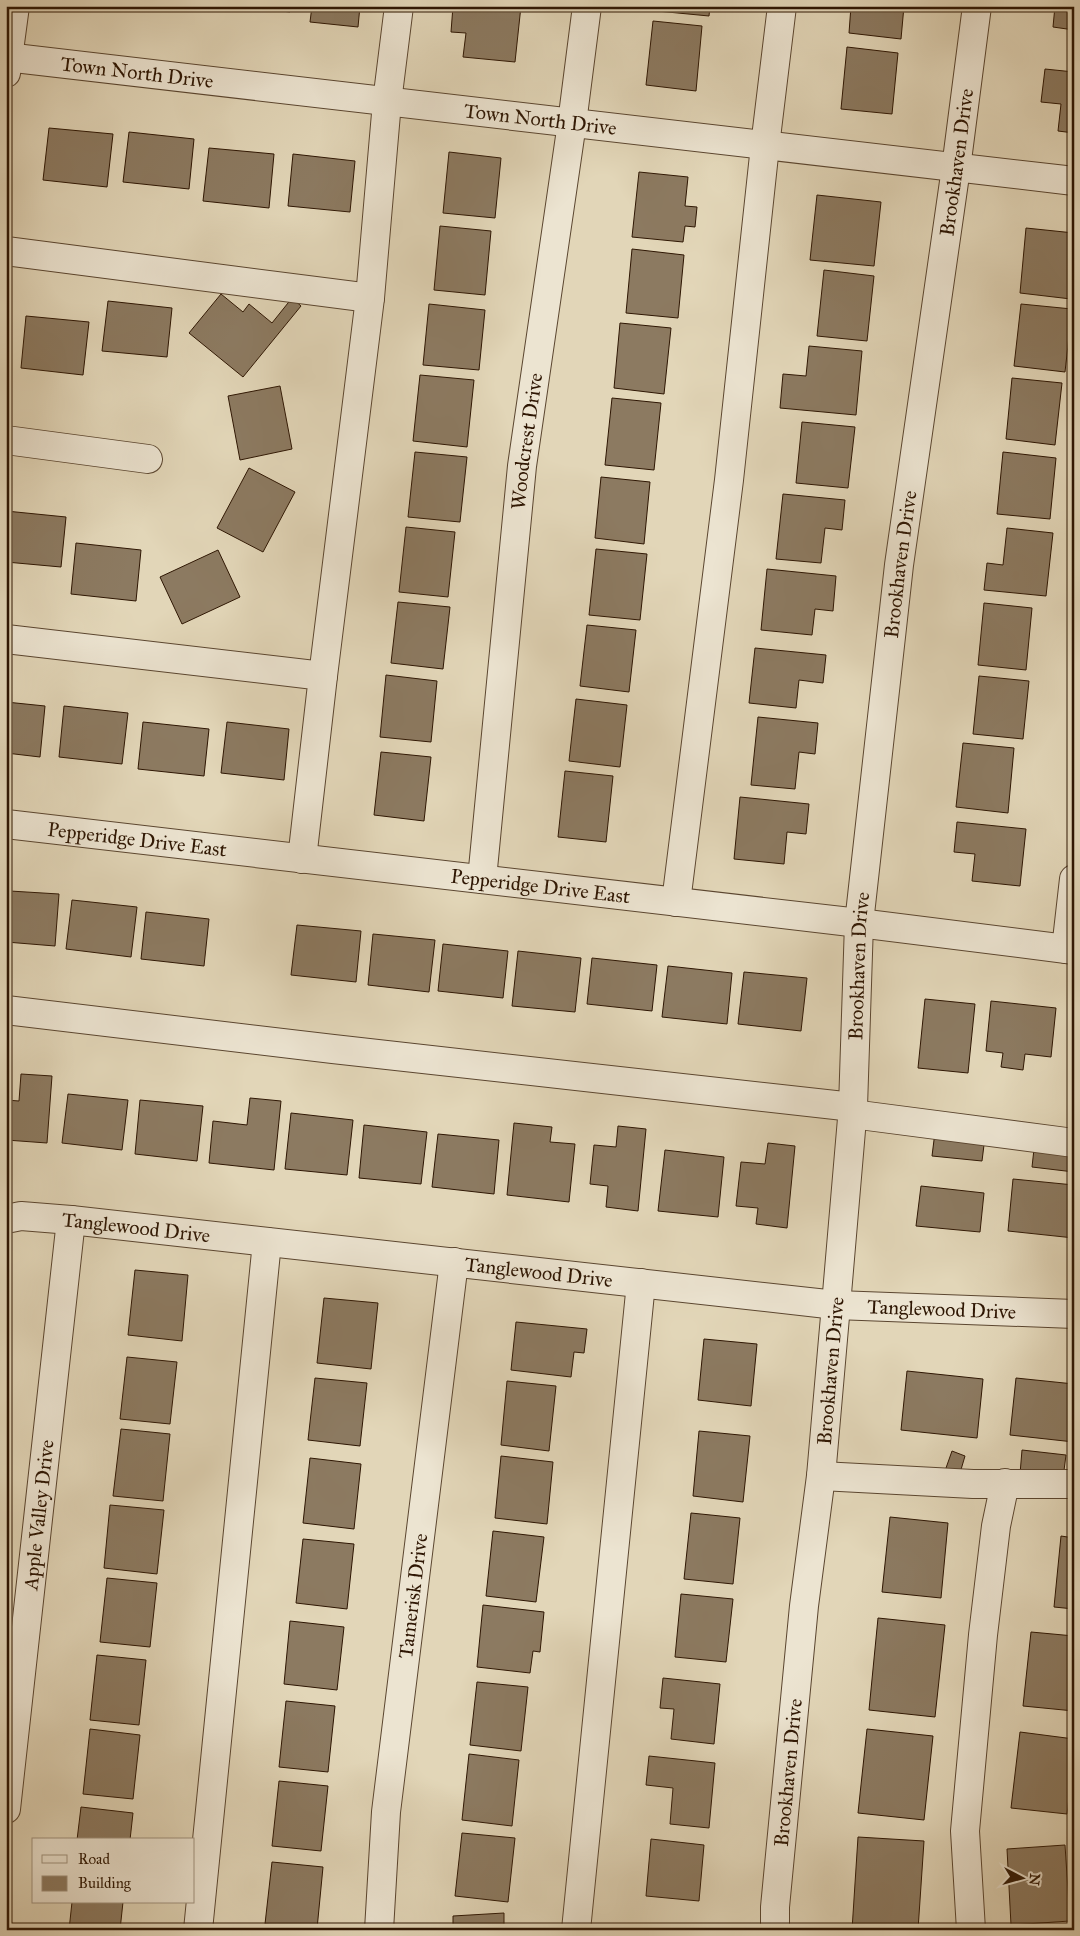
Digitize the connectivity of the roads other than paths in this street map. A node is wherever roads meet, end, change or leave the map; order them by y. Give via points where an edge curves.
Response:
1 (15, 6) edge
2 (399, 6) edge
3 (587, 6) edge
4 (782, 6) edge
5 (977, 6) edge
6 (7, 62) edge
7 (387, 102) junction
8 (572, 123) junction
9 (765, 146) junction
10 (956, 168) junction
11 (1074, 182) edge
12 (6, 251) edge
13 (370, 298) junction
14 (6, 440) edge
15 (148, 459) dead end
16 (6, 639) edge
17 (323, 676) junction
18 (6, 824) edge
19 (302, 859) junction
20 (482, 879) junction
21 (1074, 880) edge
22 (676, 902) junction
23 (859, 922) junction
24 (1070, 949) edge
25 (6, 1010) edge
26 (853, 1111) junction
27 (1074, 1142) edge
28 (6, 1219) edge
29 (71, 1220) junction
30 (268, 1242) junction
31 (454, 1262) junction
32 (641, 1283) junction
33 (836, 1304) junction
34 (1074, 1314) edge
35 (820, 1476) junction
36 (1005, 1483) junction
37 (1074, 1484) edge
38 (6, 1809) edge
39 (198, 1930) edge
40 (379, 1930) edge
41 (576, 1930) edge
42 (775, 1930) edge
43 (971, 1930) edge

1 - 6 street
2 - 7 street
3 - 8 street, Woodcrest Drive
4 - 9 street
5 - 10 street, Brookhaven Drive
6 - 7 street, Town North Drive
7 - 8 street, Town North Drive
7 - 13 street
8 - 9 street, Town North Drive
8 - 20 street, Woodcrest Drive via 522,466
9 - 10 street, Town North Drive
9 - 22 street via 729,480
10 - 11 street, Town North Drive
10 - 23 street, Brookhaven Drive via 899,565
12 - 13 street
13 - 17 street
14 - 15 street
16 - 17 street
17 - 19 street
18 - 19 street, Pepperidge Drive East
19 - 20 street, Pepperidge Drive East
20 - 22 street, Pepperidge Drive East
21 - 24 street
22 - 23 street, Pepperidge Drive East
23 - 24 street, Pepperidge Drive East
23 - 26 street, Brookhaven Drive
25 - 26 street
26 - 27 street
26 - 33 street, Brookhaven Drive
28 - 29 street, Tanglewood Drive via 21,1216
29 - 30 street, Tanglewood Drive
29 - 38 street, Apple Valley Drive
30 - 31 street, Tanglewood Drive
30 - 39 street
31 - 32 street, Tanglewood Drive
31 - 40 street, Tamerisk Drive via 386,1812
32 - 33 street, Tanglewood Drive
32 - 41 street
33 - 34 street, Tanglewood Drive
33 - 35 street, Brookhaven Drive
35 - 36 street
35 - 42 street, Brookhaven Drive via 803,1615
36 - 37 street
36 - 43 street via 996,1526 984,1626 965,1830

